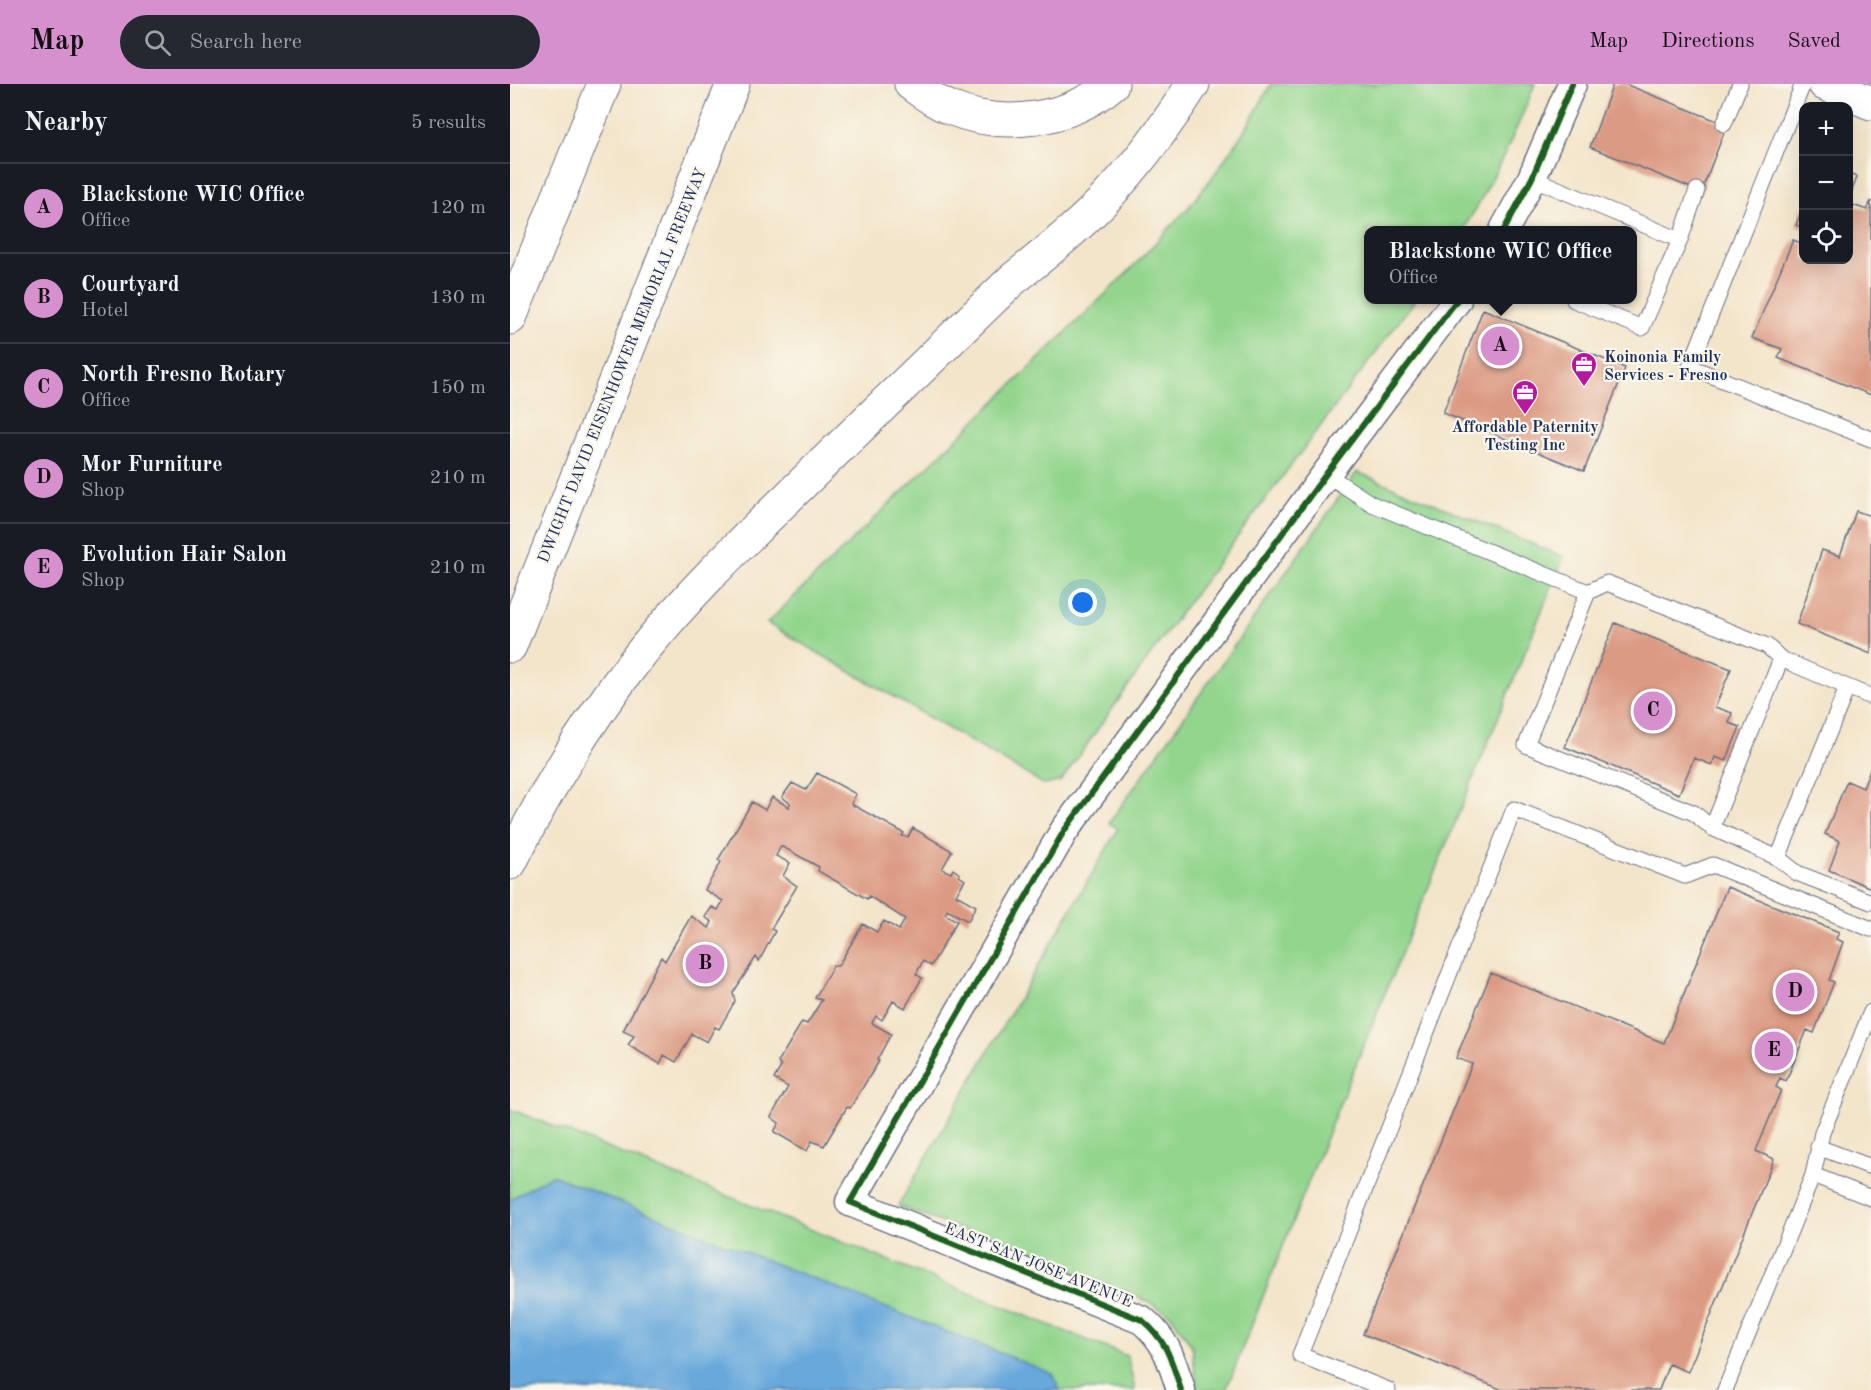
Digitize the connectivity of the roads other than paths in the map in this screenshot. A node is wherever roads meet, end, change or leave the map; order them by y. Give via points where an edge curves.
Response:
1 (581, 84) edge
2 (604, 84) edge
3 (733, 84) edge
4 (911, 84) edge
5 (1112, 84) edge
6 (1193, 84) edge
7 (1572, 84) edge
8 (1740, 84) edge
9 (1803, 84) edge
10 (1825, 84) edge
11 (1871, 103) edge
12 (1724, 124) dead end
13 (1532, 178) junction
14 (1697, 190) dead end
15 (1506, 226) edge
16 (1680, 240) junction
17 (510, 288) edge
18 (1454, 304) edge
19 (1584, 304) edge
20 (510, 318) edge
21 (1871, 439) edge
22 (1326, 474) junction
23 (1588, 592) junction
24 (510, 646) edge
25 (1781, 659) junction
26 (1848, 688) junction
27 (1871, 697) edge
28 (1712, 828) junction
29 (1778, 858) junction
30 (510, 863) edge
31 (1871, 902) edge
32 (1871, 929) edge
33 (1871, 1012) edge
34 (1818, 1147) junction
35 (1871, 1167) edge
36 (1813, 1175) junction
37 (1871, 1198) edge
38 (1181, 1390) edge
39 (1388, 1390) edge
40 (1725, 1390) edge

1 - 17 main road
2 - 20 main road
3 - 24 main road, DWIGHT DAVID EISENHOWER MEMORIAL FREEWAY
4 - 5 main road via 951,109 997,120 1022,120 1079,106
6 - 30 main road via 1161,133 1104,200 1012,280 719,564 636,660 575,745
7 - 13 street
8 - 12 lane
9 - 21 lane via 1690,367
10 - 11 main road
13 - 15 street
13 - 16 lane
14 - 16 lane
16 - 19 lane via 1642,328
18 - 22 street
22 - 23 lane via 1372,504
22 - 38 street, EAST SAN JOSE AVENUE via 1064,831 850,1202 1142,1320 1166,1346
23 - 25 lane via 1607,583 1767,646
23 - 28 lane via 1526,745 1694,813
25 - 26 lane
25 - 28 lane
26 - 27 lane
26 - 29 lane
28 - 29 lane
29 - 31 lane via 1797,873
32 - 39 lane via 1713,866 1685,876 1514,808 1300,1355
33 - 34 lane
34 - 35 lane
34 - 36 lane
36 - 37 lane
36 - 40 lane

